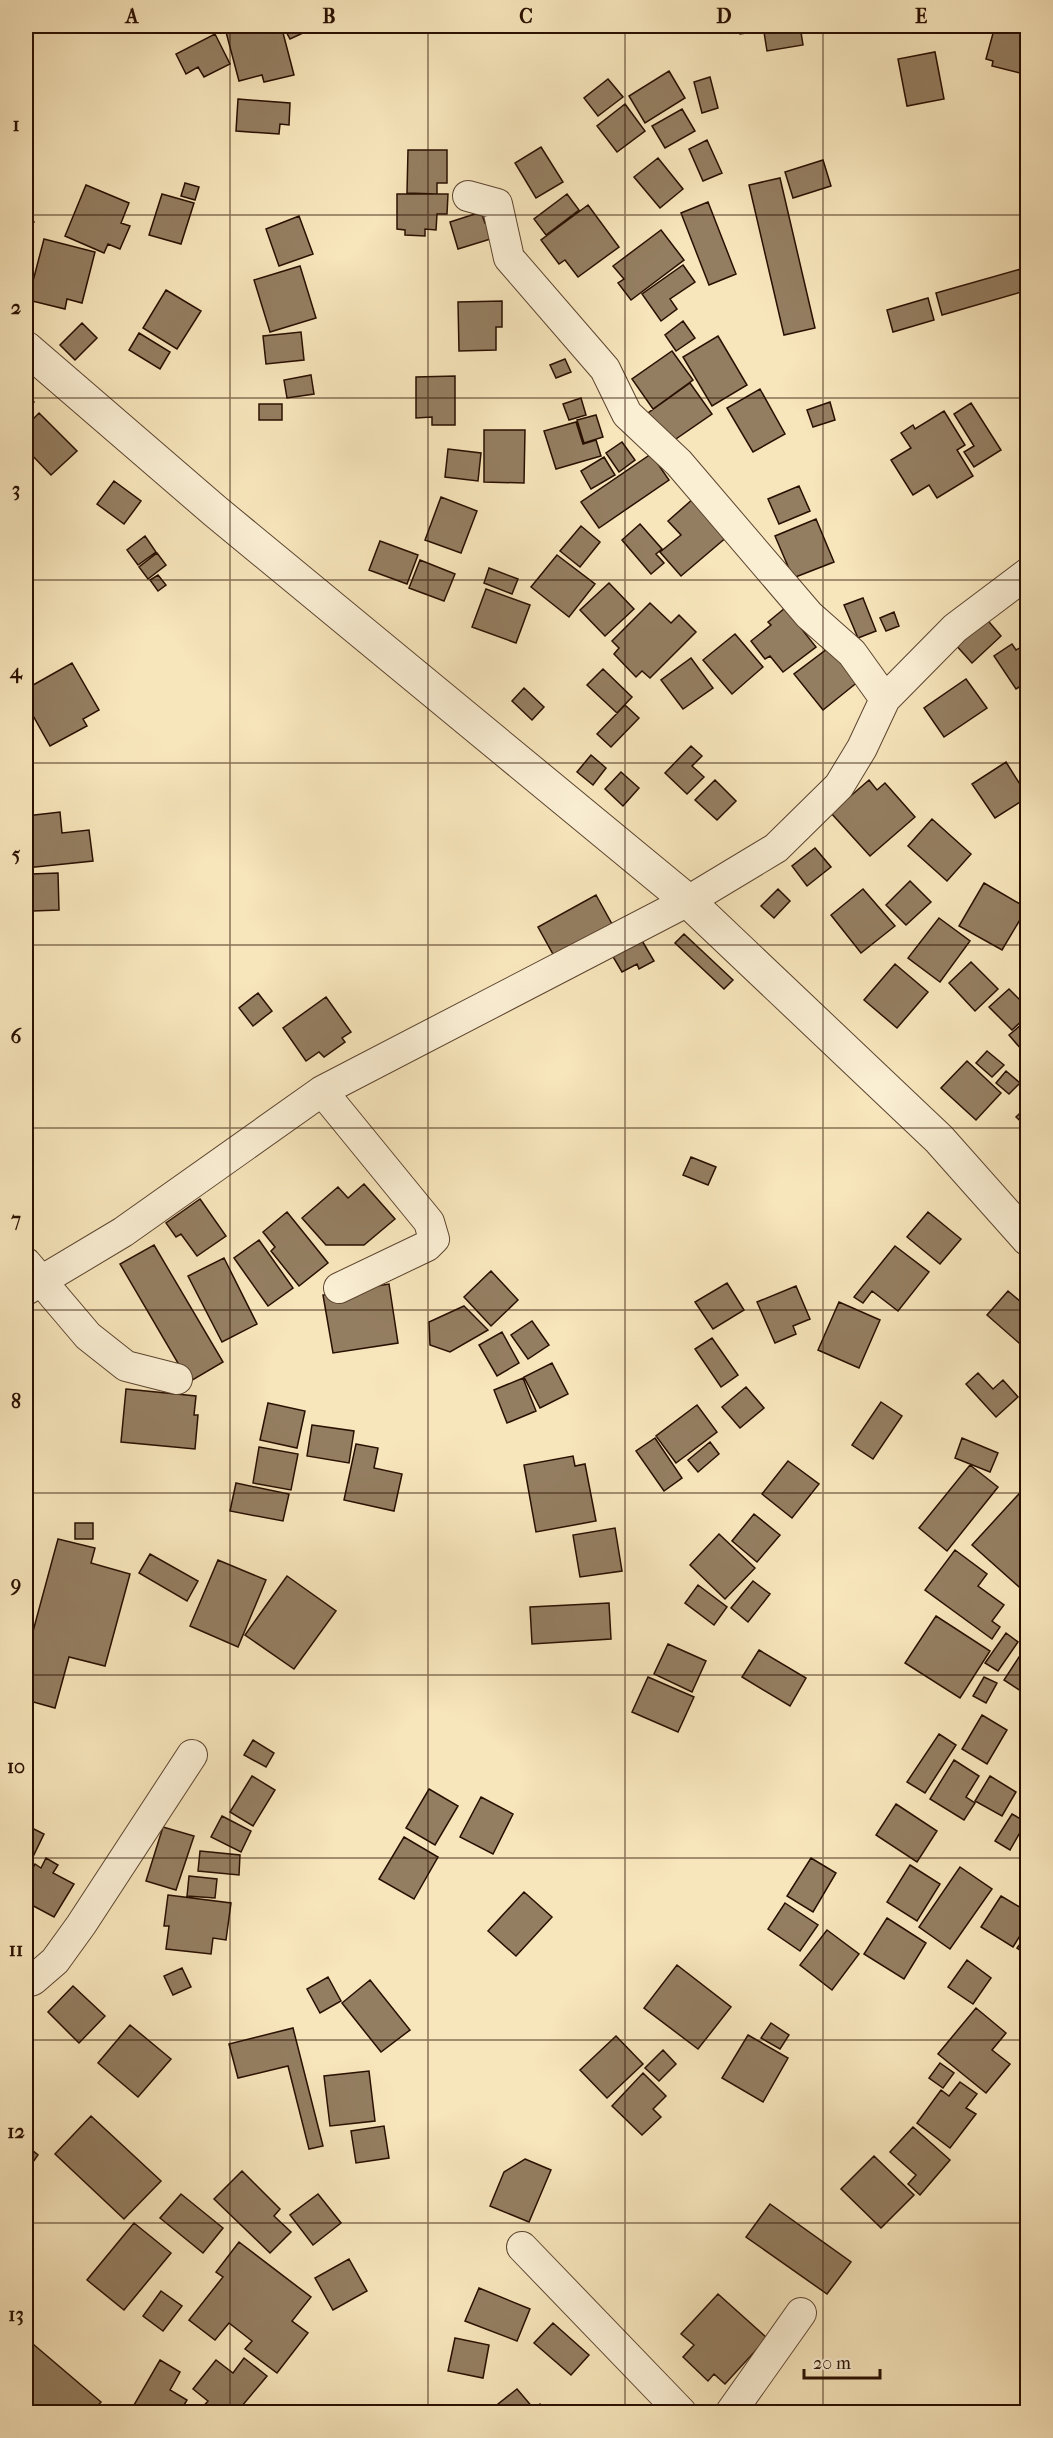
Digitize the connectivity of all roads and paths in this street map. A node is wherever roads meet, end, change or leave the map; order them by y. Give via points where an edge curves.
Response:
1 (468, 196) dead end
2 (26, 348) edge
3 (1028, 573) edge
4 (885, 699) junction
5 (688, 901) junction
6 (322, 1091) junction
7 (1028, 1239) edge
8 (30, 1278) edge
9 (339, 1288) dead end
10 (177, 1379) dead end
11 (192, 1755) dead end
12 (26, 1982) edge
13 (522, 2247) dead end
14 (801, 2313) dead end
15 (681, 2412) edge
16 (731, 2412) edge

1 - 4 street via 497,204 509,258 605,369 627,414 679,464 809,615 852,654
2 - 5 street
3 - 4 street via 955,628
4 - 5 street via 839,786 776,848
5 - 6 street
5 - 7 street via 939,1139
6 - 8 street via 123,1232
6 - 9 street via 429,1222 434,1239 427,1246
8 - 10 street via 88,1336 126,1366
11 - 12 street via 55,1961
13 - 15 street
14 - 16 street

